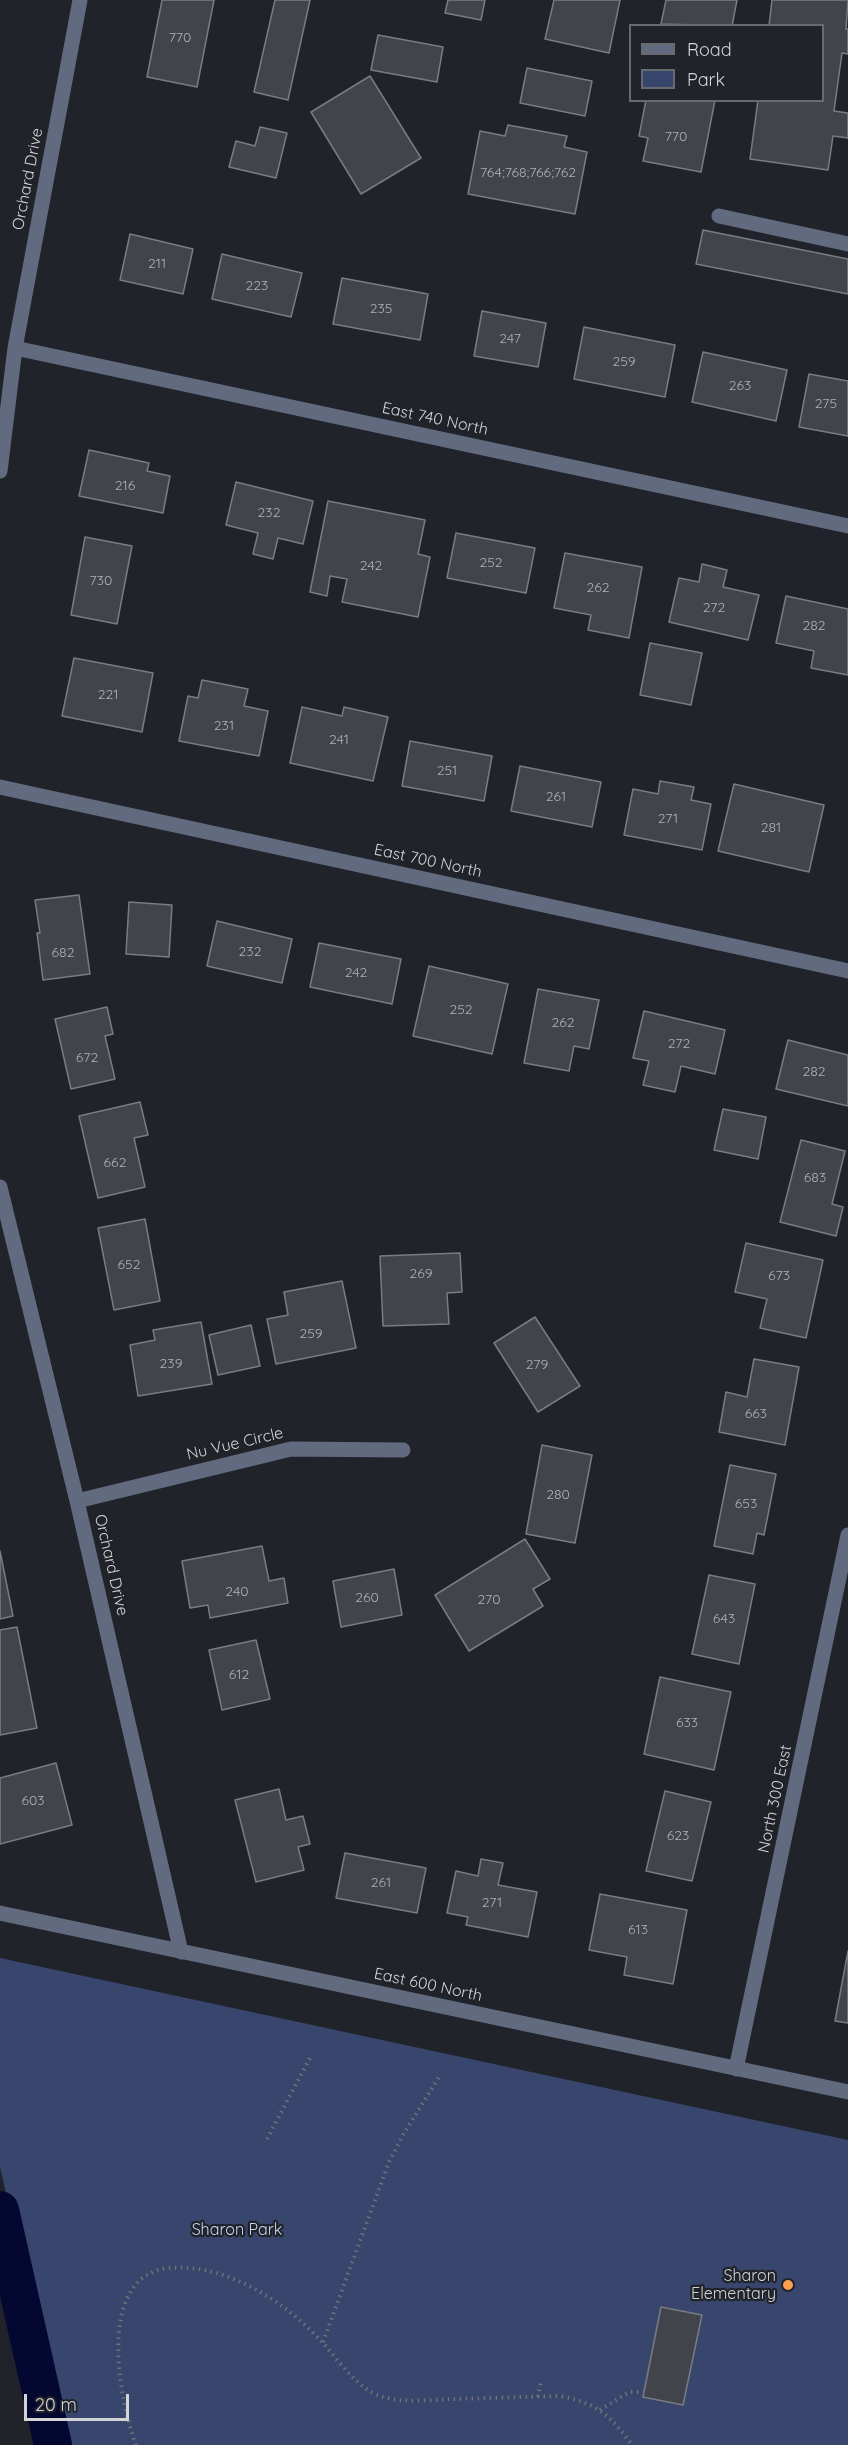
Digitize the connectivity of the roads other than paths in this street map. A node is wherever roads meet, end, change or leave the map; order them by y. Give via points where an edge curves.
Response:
1 (80, 0) edge
2 (719, 216) dead end
3 (848, 244) edge
4 (15, 348) junction
5 (0, 471) edge
6 (848, 526) edge
7 (0, 787) edge
8 (848, 971) edge
9 (0, 1188) edge
10 (404, 1450) dead end
11 (77, 1501) junction
12 (848, 1535) edge
13 (0, 1913) edge
14 (181, 1952) junction
15 (736, 2069) junction
16 (848, 2092) edge

1 - 4 street, Orchard Drive
2 - 3 street
4 - 5 street, Orchard Drive
4 - 6 street, East 740 North
7 - 8 street, East 700 North
9 - 11 street, Orchard Drive
10 - 11 street, Nu Vue Circle via 291,1449
11 - 14 street, Orchard Drive
12 - 15 street, North 300 East
13 - 14 street, East 600 North
14 - 15 street, East 600 North
15 - 16 street, East 600 North

